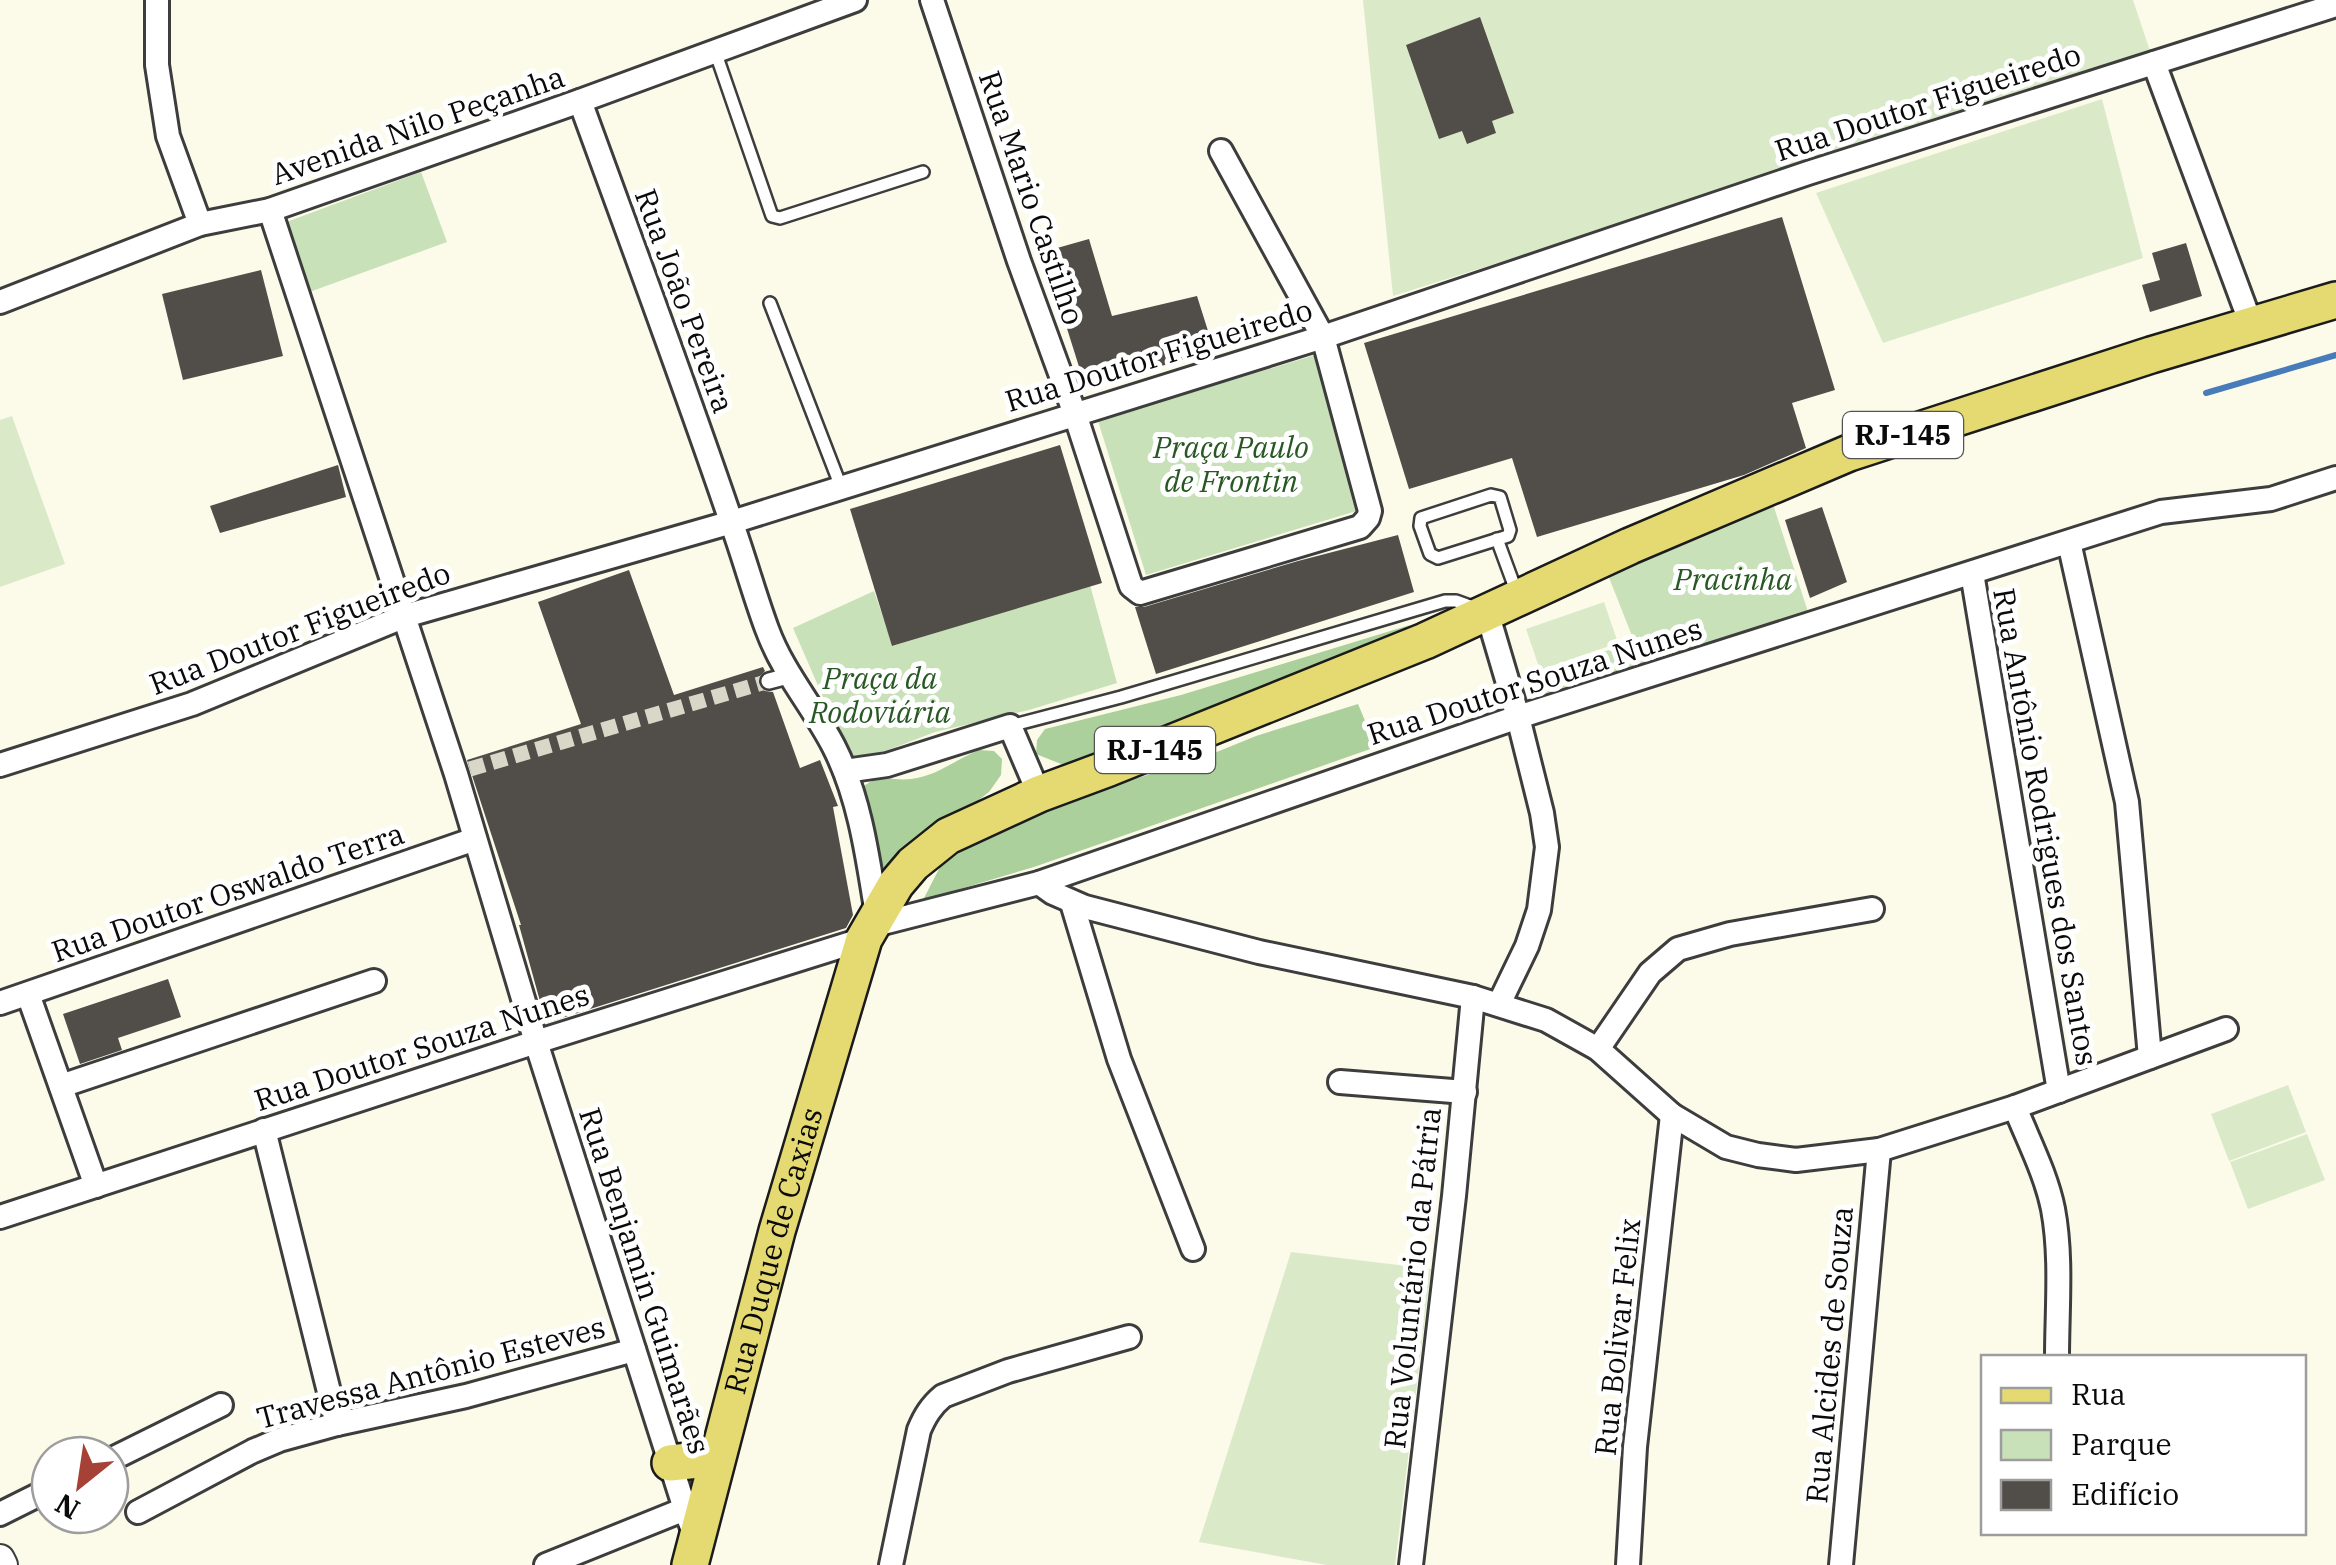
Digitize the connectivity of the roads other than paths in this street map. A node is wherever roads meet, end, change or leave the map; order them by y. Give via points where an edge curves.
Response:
1 (157, 0) edge
2 (855, 0) edge
3 (932, 0) edge
4 (2336, 5) edge
5 (2281, 10) edge
6 (715, 51) junction
7 (2154, 63) junction
8 (580, 101) junction
9 (1221, 151) dead end
10 (923, 172) dead end
11 (270, 210) junction
12 (200, 224) junction
13 (2336, 300) edge
14 (0, 302) edge
15 (770, 303) dead end
16 (2251, 324) junction
17 (1323, 337) junction
18 (1075, 414) junction
19 (2336, 478) edge
20 (841, 487) junction
21 (732, 522) junction
22 (1496, 539) junction
23 (2070, 542) junction
24 (1972, 572) junction
25 (1502, 605) junction
26 (405, 616) junction
27 (1518, 717) junction
28 (1010, 726) junction
29 (0, 766) edge
30 (845, 771) junction
31 (1038, 794) junction
32 (475, 839) junction
33 (1038, 883) junction
34 (1072, 903) junction
35 (1872, 909) dead end
36 (871, 926) junction
37 (374, 982) dead end
38 (28, 994) junction
39 (1473, 997) junction
40 (0, 1003) edge
41 (1499, 1004) junction
42 (2226, 1029) dead end
43 (536, 1042) junction
44 (1598, 1048) junction
45 (2150, 1057) junction
46 (1340, 1082) dead end
47 (61, 1086) junction
48 (2059, 1090) junction
49 (1465, 1092) junction
50 (2015, 1107) junction
51 (1672, 1115) junction
52 (264, 1130) junction
53 (1879, 1150) junction
54 (96, 1186) junction
55 (0, 1217) edge
56 (1193, 1249) dead end
57 (1129, 1337) dead end
58 (634, 1350) junction
59 (2057, 1355) edge
60 (222, 1406) dead end
61 (338, 1424) junction
62 (130, 1450) edge
63 (717, 1458) junction
64 (670, 1463) junction
65 (30, 1499) edge
66 (138, 1512) dead end
67 (0, 1514) edge
68 (690, 1537) edge
69 (546, 1565) edge
70 (891, 1565) edge
71 (1411, 1565) edge
72 (1628, 1565) edge
73 (1841, 1565) edge

1 - 12 street via 156,65 168,136
2 - 6 street, Avenida Nilo Peçanha
3 - 18 street, Rua Mario Castilho
4 - 5 street, Rua Doutor Figueiredo
5 - 7 street, Rua Doutor Figueiredo
6 - 8 street, Avenida Nilo Peçanha
6 - 10 lane via 772,216
7 - 16 street
7 - 17 street, Rua Doutor Figueiredo
8 - 11 street, Avenida Nilo Peçanha
8 - 21 street, Rua João Pereira
9 - 17 street
11 - 12 street, Avenida Nilo Peçanha
11 - 26 street, Rua Benjamin Guimarães
12 - 14 street, Avenida Nilo Peçanha
13 - 16 main road, RJ-145
15 - 20 lane
16 - 25 main road, RJ-145 via 1849,453
17 - 18 street, Rua Doutor Figueiredo
17 - 18 street, Rua Mario Castilho via 1370,511 1360,527 1140,593 1131,586
18 - 20 street, Rua Doutor Figueiredo
19 - 23 street, Rua Doutor Souza Nunes via 2271,499 2161,512
20 - 21 street, Rua Doutor Figueiredo
21 - 26 street, Rua Doutor Figueiredo
21 - 30 street, Rua João Pereira via 778,678 833,744
22 - 22 lane via 1510,532 1497,495 1420,521 1430,554 1438,558
22 - 25 lane
23 - 24 street, Rua Doutor Souza Nunes
23 - 45 street via 2126,802
24 - 27 street, Rua Doutor Souza Nunes
24 - 48 street, Rua Antônio Rodrigues dos Santos
25 - 27 street
25 - 28 lane via 1445,601
25 - 31 main road, RJ-145
26 - 29 street, Rua Doutor Figueiredo via 192,704
26 - 32 street, Rua Benjamin Guimarães via 463,772
27 - 33 street, Rua Doutor Souza Nunes
27 - 41 street via 1547,847 1539,910
28 - 30 street
28 - 31 street
30 - 36 street, Rua João Pereira via 869,866
31 - 36 main road, RJ-145 via 948,836 913,864
32 - 38 street, Rua Doutor Oswaldo Terra
32 - 43 street, Rua Benjamin Guimarães
33 - 34 street
33 - 36 street, Rua Doutor Souza Nunes
34 - 39 street via 1258,952
34 - 56 street via 1119,1058
35 - 44 street via 1678,950 1650,973
36 - 43 street, Rua Doutor Souza Nunes
36 - 63 main road, Rua Duque de Caxias / RJ-145
37 - 47 street
38 - 40 street, Rua Doutor Oswaldo Terra
38 - 47 street
39 - 41 street
39 - 49 street, Rua Voluntário da Pátria
41 - 44 street
42 - 45 street
43 - 52 street, Rua Doutor Souza Nunes
43 - 58 street, Rua Benjamin Guimarães
44 - 51 street
45 - 48 street
46 - 49 street
47 - 54 street
48 - 50 street
49 - 71 street, Rua Voluntário da Pátria
50 - 53 street
50 - 59 street via 2053,1210
51 - 53 street via 1726,1147 1758,1155 1796,1160
51 - 72 street, Rua Bolivar Felix
52 - 54 street, Rua Doutor Souza Nunes
52 - 61 street
53 - 73 street, Rua Alcides de Souza
54 - 55 street, Rua Doutor Souza Nunes
57 - 70 street via 1008,1372 934,1403 918,1430
58 - 61 street, Travessa Antônio Esteves
58 - 64 street, Rua Benjamin Guimarães
60 - 62 street
61 - 66 street, Travessa Antônio Esteves via 252,1450
63 - 64 main road
63 - 68 main road, Rua Duque de Caxias / RJ-145
64 - 68 street, Rua Benjamin Guimarães
65 - 67 street
68 - 69 street

